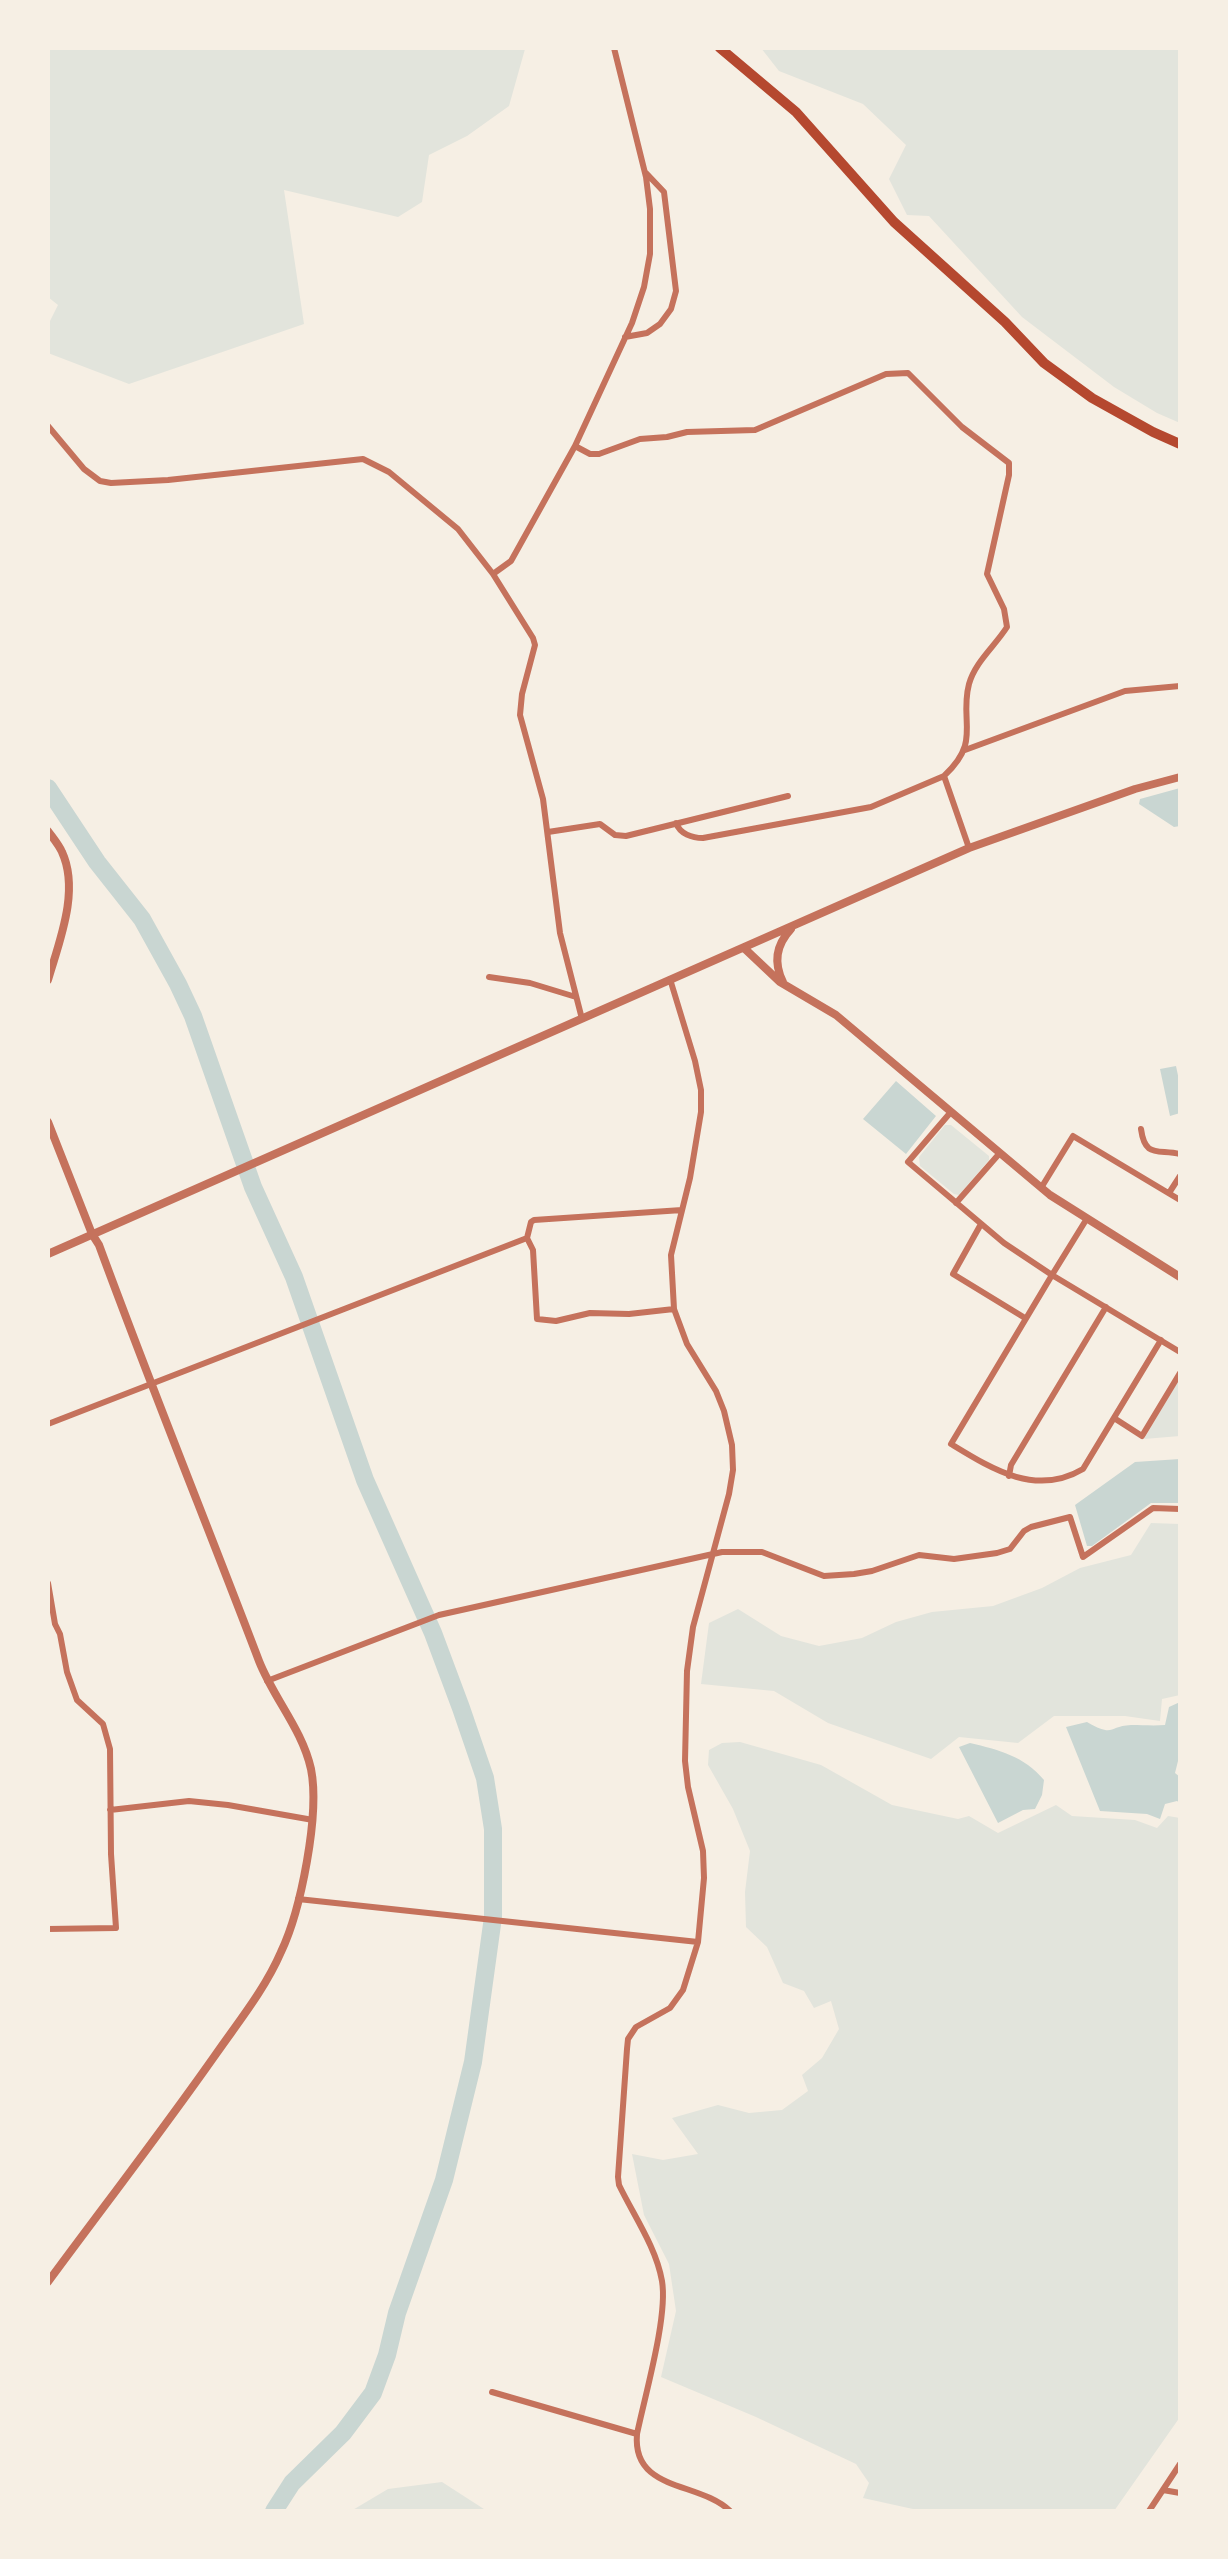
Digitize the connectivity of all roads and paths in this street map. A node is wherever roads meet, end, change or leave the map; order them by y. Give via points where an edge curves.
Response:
1 (614, 48) edge
2 (720, 48) edge
3 (644, 170) junction
4 (625, 337) junction
5 (48, 426) edge
6 (1180, 444) edge
7 (575, 446) junction
8 (493, 574) junction
9 (1180, 686) edge
10 (965, 750) junction
11 (944, 776) junction
12 (1180, 777) edge
13 (788, 796) dead end
14 (676, 823) junction
15 (48, 831) edge
16 (548, 832) junction
17 (969, 848) junction
18 (795, 926) junction
19 (744, 948) junction
20 (489, 977) dead end
21 (670, 979) junction
22 (48, 980) edge
23 (787, 986) junction
24 (576, 997) junction
25 (582, 1019) junction
26 (950, 1113) junction
27 (48, 1122) edge
28 (1141, 1129) dead end
29 (999, 1154) junction
30 (1180, 1154) edge
31 (1180, 1176) edge
32 (1041, 1188) junction
33 (1169, 1193) junction
34 (1180, 1200) edge
35 (956, 1203) junction
36 (682, 1210) junction
37 (1086, 1220) junction
38 (981, 1224) junction
39 (92, 1234) junction
40 (527, 1238) junction
41 (48, 1254) edge
42 (1052, 1275) junction
43 (1180, 1277) edge
44 (1106, 1307) junction
45 (674, 1309) junction
46 (1025, 1318) junction
47 (1161, 1340) junction
48 (1180, 1352) edge
49 (1180, 1373) edge
50 (150, 1384) junction
51 (1114, 1418) junction
52 (48, 1424) edge
53 (1009, 1476) junction
54 (1180, 1509) edge
55 (711, 1555) junction
56 (48, 1583) edge
57 (267, 1681) junction
58 (110, 1810) junction
59 (313, 1820) junction
60 (298, 1899) junction
61 (48, 1929) edge
62 (698, 1942) junction
63 (48, 2282) edge
64 (492, 2392) dead end
65 (637, 2434) junction
66 (1180, 2464) edge
67 (1163, 2490) junction
68 (1180, 2493) edge
69 (730, 2511) edge
70 (1149, 2511) edge

1 - 3 street
2 - 6 highway via 796,112 894,222 1044,363 1092,398
3 - 4 street via 650,254
3 - 4 street via 664,192 676,291 660,324
4 - 7 street
5 - 8 street via 84,469 111,483 363,459 389,472 458,529
7 - 8 street via 511,561
7 - 10 street via 599,454 640,439 755,430 886,374 915,378 962,427 1009,463 987,574 1007,627 970,681
8 - 16 street via 535,645 520,706
9 - 10 street via 1125,691
10 - 11 street
11 - 14 street via 871,807 703,838 686,834
11 - 17 street
12 - 17 street
13 - 14 street
14 - 16 street via 626,836 600,824
15 - 22 street via 69,876
16 - 24 street via 560,933
17 - 18 street
18 - 19 street
18 - 23 street via 777,951
19 - 21 street
19 - 23 street
20 - 24 street
21 - 25 street
21 - 36 street via 701,1090 700,1125
23 - 26 street via 836,1015
24 - 25 street
25 - 39 street
26 - 29 street
26 - 35 street via 908,1162
27 - 39 street
28 - 30 street via 1148,1149
29 - 32 street
29 - 35 street
31 - 33 street
32 - 33 street via 1073,1136
32 - 37 street
33 - 34 street
35 - 38 street
36 - 40 street via 534,1220
36 - 45 street via 670,1266
37 - 42 street
37 - 43 street
38 - 42 street
38 - 46 street via 953,1274
39 - 41 street
39 - 50 street
40 - 45 street via 533,1250 537,1319
40 - 50 street
42 - 44 street
42 - 46 street
44 - 47 street
44 - 53 street
45 - 55 street via 690,1351 716,1391 732,1445 729,1494
46 - 53 street via 951,1444
47 - 48 street
47 - 51 street
49 - 51 street via 1142,1436
50 - 52 street
50 - 57 street
51 - 53 street via 1083,1469 1064,1481
54 - 55 street via 1153,1508 1083,1557 1070,1517 1031,1527 1010,1549 997,1553 954,1559 919,1555 854,1574 818,1575 762,1552
55 - 57 street via 439,1615
55 - 62 street via 693,1627 685,1709 688,1787 703,1851
56 - 58 street via 77,1700 103,1724 110,1749
57 - 59 street via 297,1729 311,1768
58 - 59 street via 189,1801
58 - 61 street via 116,1928
59 - 60 street
60 - 62 street
60 - 63 street via 282,1951 253,2000
62 - 65 street via 683,1990 670,2008 636,2027 628,2039 619,2185 656,2262 663,2303
64 - 65 street
65 - 69 street via 637,2454 649,2471
66 - 67 street
67 - 68 street
67 - 70 street

